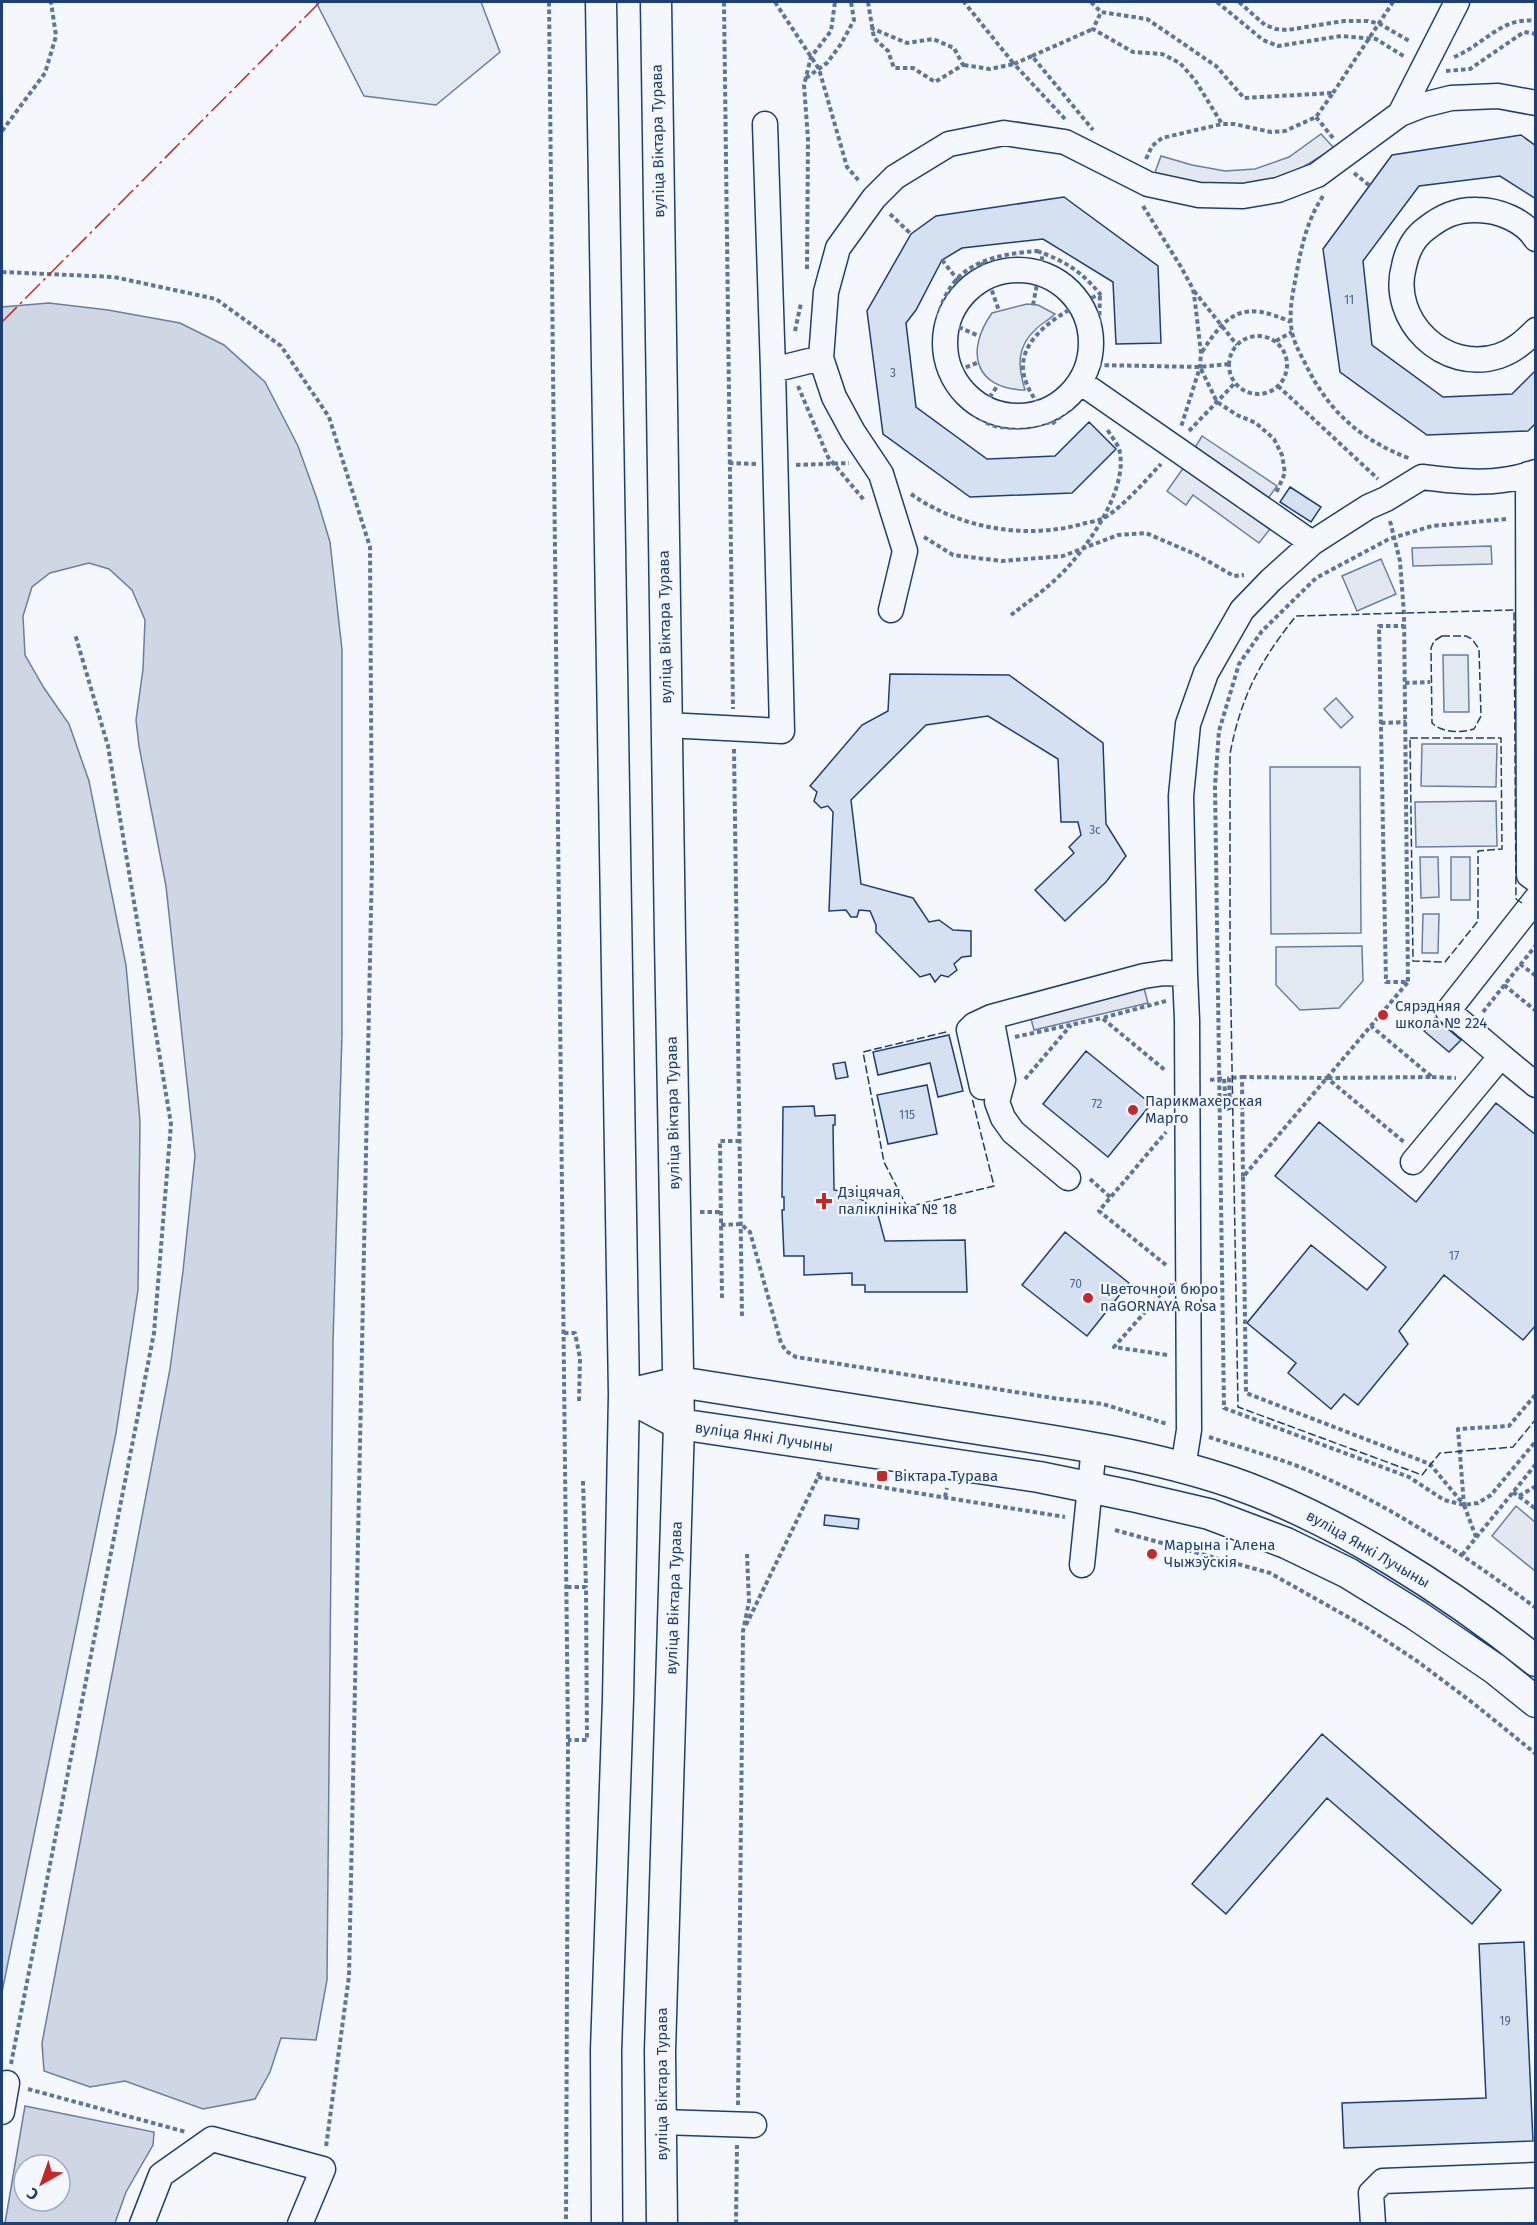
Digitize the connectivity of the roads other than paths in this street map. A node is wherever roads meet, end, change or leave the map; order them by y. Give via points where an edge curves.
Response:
1 (601, 2) edge
2 (656, 2) edge
3 (1456, 2) edge
4 (1536, 102) edge
5 (1400, 114) junction
6 (765, 124) dead end
7 (1536, 239) edge
8 (1536, 330) edge
9 (821, 358) junction
10 (785, 367) junction
11 (1091, 371) junction
12 (1532, 473) edge
13 (1312, 543) junction
14 (891, 609) dead end
15 (666, 725) junction
16 (1536, 880) edge
17 (1536, 899) edge
18 (1185, 974) junction
19 (991, 1017) junction
20 (1501, 1056) junction
21 (1536, 1085) edge
22 (982, 1087) dead end
23 (1416, 1158) road end
24 (1068, 1178) dead end
25 (679, 1382) junction
26 (624, 1395) junction
27 (680, 1424) junction
28 (1094, 1447) junction
29 (1183, 1468) junction
30 (1090, 1487) junction
31 (1082, 1565) dead end
32 (1536, 1660) edge
33 (1536, 1702) edge
34 (7, 2083) road end
35 (2, 2112) edge
36 (661, 2122) junction
37 (746, 2125) road end
38 (1536, 2175) edge
39 (142, 2223) edge
40 (300, 2223) edge
41 (607, 2223) edge
42 (662, 2223) edge
43 (1373, 2223) edge

1 - 26 main road
2 - 15 main road, вуліца Віктара Турава
3 - 5 street via 1437,64
4 - 5 street via 1498,96 1451,98
5 - 9 street via 1317,176 1278,190 1243,196 1199,195 1148,184 1065,142 1004,133 949,144 895,177 874,198 838,248 826,292
6 - 10 street
7 - 8 street via 1513,219 1490,210 1465,209 1441,217 1420,233 1407,253 1401,277 1402,301 1412,324 1428,343 1450,355 1474,360 1498,356 1521,345
9 - 10 street
9 - 14 street via 834,397 881,474 905,551
10 - 15 street via 776,465 782,731
11 - 11 street via 1090,299 1049,277 1041,264 1029,271 974,276 942,321 947,374 980,412 1014,417 1045,412 1065,400
11 - 13 street
12 - 13 street via 1466,483 1422,477
12 - 16 street via 1528,518 1529,875
13 - 18 street via 1242,610 1206,673 1188,724 1181,796
15 - 25 main road, вуліца Віктара Турава
17 - 20 street via 1448,1011
18 - 19 street via 1144,976
18 - 29 street via 1189,1430
19 - 22 street via 969,1030
19 - 24 street via 1002,1080 997,1102 1003,1118 1013,1132
20 - 21 street
20 - 23 street
25 - 26 main road, вуліца Янкі Лучыны
25 - 27 main road, вуліца Віктара Турава
25 - 28 main road, вуліца Янкі Лучыны
26 - 27 main road, вуліца Янкі Лучыны
26 - 41 main road via 606,2051
27 - 30 main road, вуліца Янкі Лучыны
27 - 36 main road, вуліца Віктара Турава
28 - 29 main road, вуліца Янкі Лучыны
28 - 30 street
29 - 32 main road, вуліца Янкі Лучыны via 1300,1510 1368,1546
30 - 31 street
30 - 33 main road, вуліца Янкі Лучыны via 1209,1515 1337,1568 1424,1621
34 - 35 street
36 - 37 street
36 - 42 main road, вуліца Віктара Турава
38 - 43 street via 1383,2181 1371,2193
39 - 40 street via 161,2175 212,2139 324,2169

